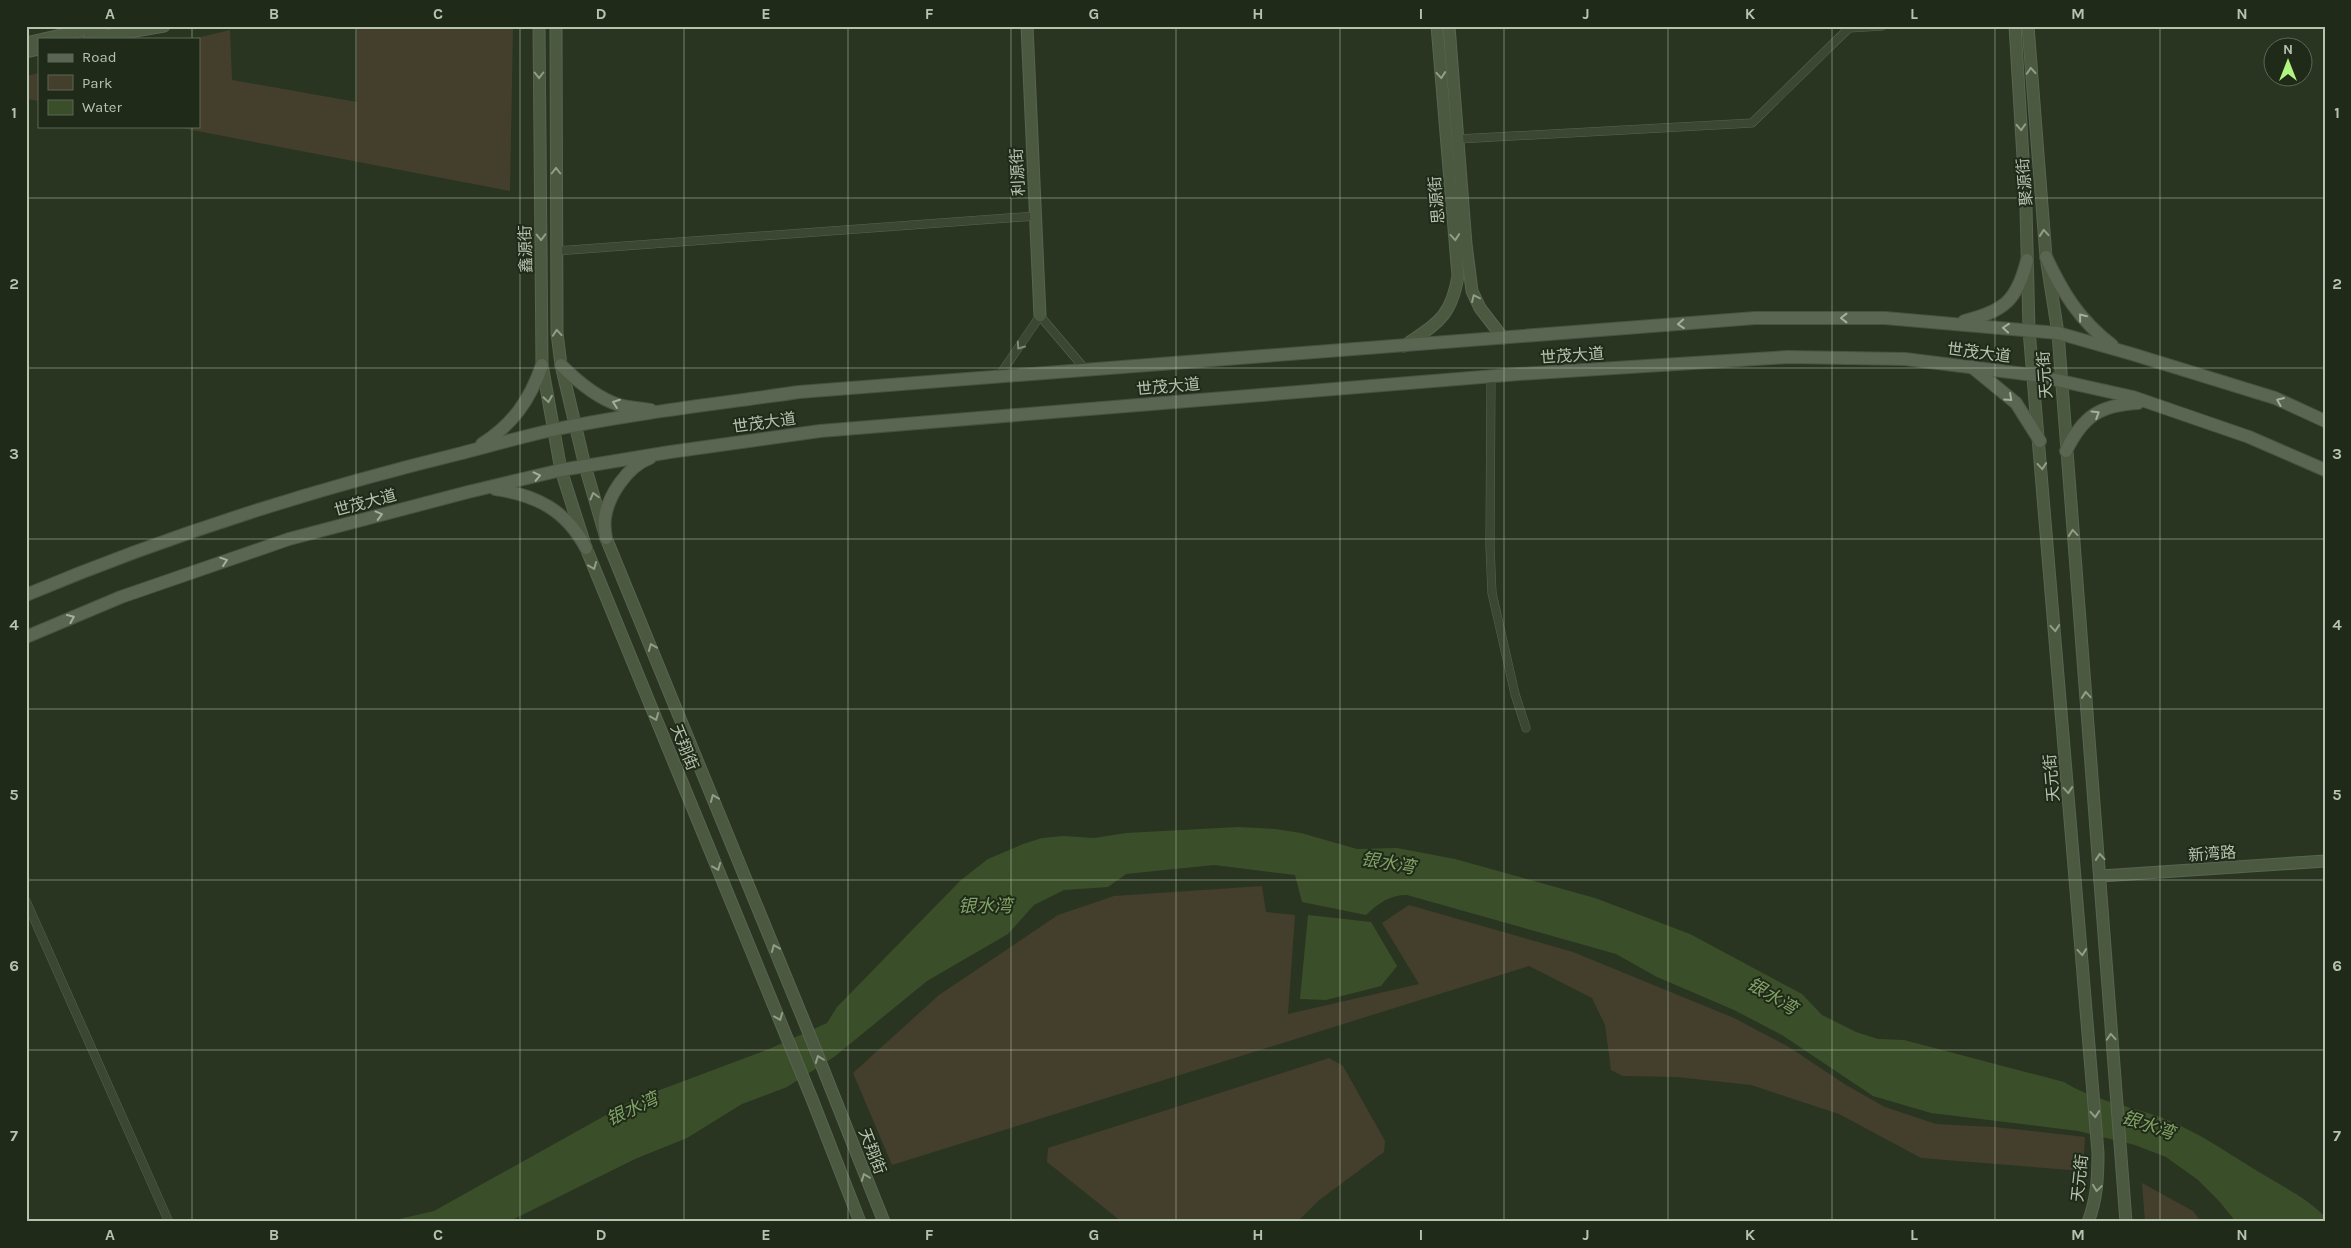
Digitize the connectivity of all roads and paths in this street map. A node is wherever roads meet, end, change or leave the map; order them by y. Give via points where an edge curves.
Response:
1 (102, 26) edge
2 (164, 26) edge
3 (538, 26) edge
4 (556, 26) edge
5 (1027, 26) edge
6 (1437, 26) edge
7 (1449, 26) edge
8 (1882, 26) edge
9 (2015, 26) edge
10 (2028, 26) edge
11 (48, 38) edge
12 (95, 38) edge
13 (1458, 138) junction
14 (1036, 216) junction
15 (556, 251) junction
16 (2046, 257) junction
17 (2027, 260) junction
18 (1040, 316) junction
19 (1947, 323) junction
20 (2029, 330) junction
21 (2058, 334) junction
22 (1503, 338) junction
23 (1403, 347) junction
24 (2117, 350) junction
25 (542, 365) junction
26 (561, 365) junction
27 (1972, 367) junction
28 (1085, 369) junction
29 (2034, 375) junction
30 (999, 376) junction
31 (1491, 376) junction
32 (2061, 382) junction
33 (2147, 402) junction
34 (663, 412) junction
35 (2325, 421) edge
36 (575, 426) junction
37 (552, 430) junction
38 (2040, 441) junction
39 (472, 450) junction
40 (2066, 451) junction
41 (670, 452) junction
42 (585, 466) junction
43 (561, 470) junction
44 (2325, 470) edge
45 (468, 492) junction
46 (606, 538) junction
47 (586, 548) junction
48 (26, 595) edge
49 (26, 637) edge
50 (1526, 728) dead end
51 (2325, 861) edge
52 (2101, 876) junction
53 (26, 901) edge
54 (169, 1222) edge
55 (860, 1222) edge
56 (884, 1222) edge
57 (2088, 1222) edge
58 (2126, 1222) edge

1 - 11 main road
2 - 12 main road
3 -> 25 main road, 鑫源街
15 -> 4 main road, 鑫源街
5 - 14 main road, 利源街
6 -> 23 main road, 思源街 via 1458,276 1444,317
7 - 13 main road, 思源街
8 - 13 street via 1849,28 1752,123
9 -> 17 main road, 聚源街
16 -> 10 main road, 聚源街
22 -> 13 main road, 思源街 via 1480,308 1472,291
14 - 15 street
14 - 18 main road, 利源街
26 -> 15 main road, 鑫源街 via 557,333
16 - 21 main road, 聚源街
24 -> 16 main road via 2076,311
17 - 19 main road via 2019,288 2004,305 1980,317
17 - 20 main road, 聚源街
18 - 28 street
18 -> 30 street
20 -> 19 main road, 世茂大道
19 -> 22 main road, 世茂大道 via 1885,318 1755,318
20 - 21 main road, 世茂大道
20 - 29 main road, 天元街
21 - 24 main road, 世茂大道
21 - 32 main road, 天元街
22 - 23 main road, 世茂大道
23 - 28 main road, 世茂大道
35 -> 24 main road, 世茂大道 via 2275,398
25 -> 37 main road, 鑫源街
25 - 39 main road via 533,390 513,420
34 -> 26 main road via 619,405 574,378
26 - 36 main road, 鑫源街
27 - 29 main road, 世茂大道
27 - 31 main road, 世茂大道 via 1905,359 1788,357
27 -> 38 main road via 2016,403
28 - 30 main road, 世茂大道
29 - 32 main road, 世茂大道
29 - 38 main road, 天元街
30 - 34 main road, 世茂大道 via 799,392
31 - 41 main road, 世茂大道 via 820,431
31 - 50 street via 1492,593
32 - 33 main road, 世茂大道
32 - 40 main road, 天元街
40 -> 33 main road via 2084,422 2097,412 2113,405
33 - 44 main road, 世茂大道 via 2249,437
34 - 36 main road, 世茂大道
36 - 37 main road, 世茂大道
36 - 42 main road, 鑫源街
37 - 39 main road, 世茂大道
37 - 43 main road, 鑫源街
38 -> 57 main road, 天元街 via 2098,1153 2098,1181
39 - 48 main road, 世茂大道 via 278,503 107,561
52 -> 40 main road, 天元街
41 - 42 main road, 世茂大道
41 - 46 main road via 647,459 629,472 616,490 604,518
42 - 43 main road, 世茂大道
46 -> 42 main road, 天翔街
45 -> 43 main road, 世茂大道
43 - 47 main road, 天翔街
45 - 47 main road via 492,488 534,497 569,522
49 -> 45 main road, 世茂大道 via 121,597 289,539
56 -> 46 main road, 天翔街
47 -> 55 main road, 天翔街
51 - 52 main road, 新湾路
58 -> 52 main road, 天元街
53 - 54 street

